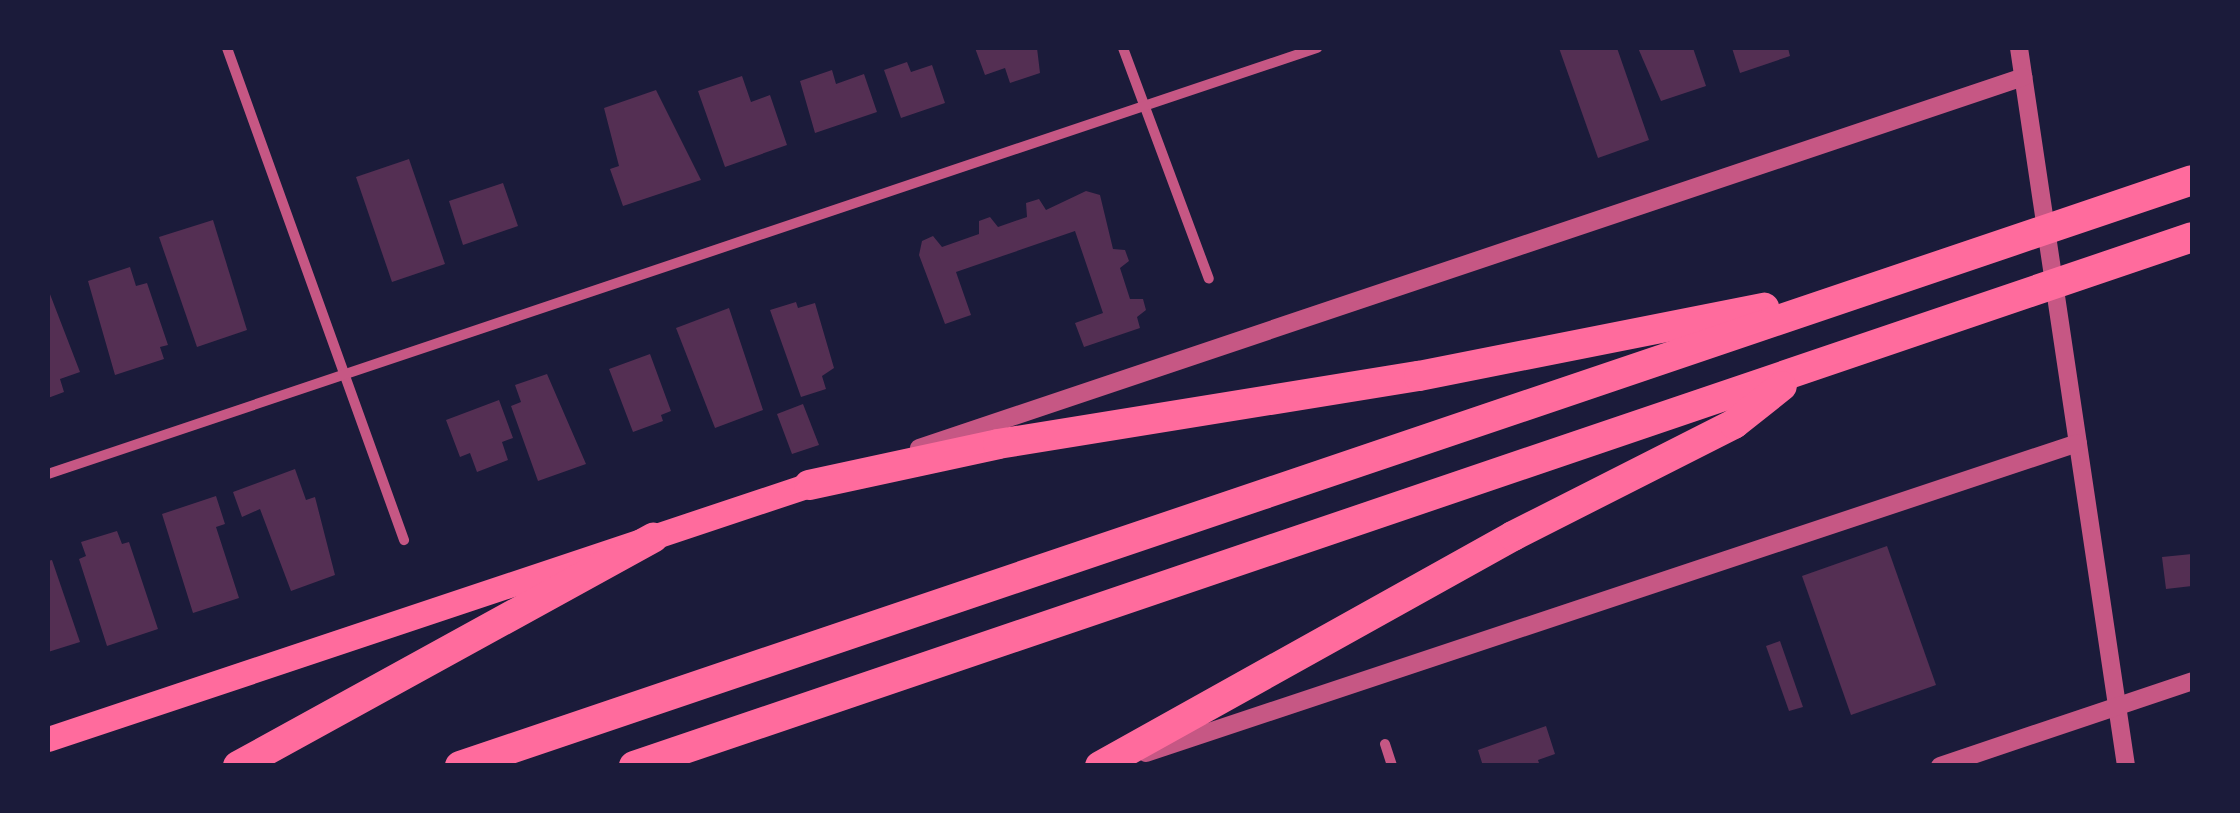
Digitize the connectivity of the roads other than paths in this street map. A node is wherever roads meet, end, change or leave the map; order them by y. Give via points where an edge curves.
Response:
1 (227, 48) edge
2 (1124, 48) edge
3 (1316, 48) edge
4 (2019, 48) edge
5 (2023, 77) junction
6 (1145, 106) junction
7 (2192, 180) edge
8 (2192, 238) edge
9 (1209, 279) dead end
10 (1884, 284) junction
11 (344, 372) junction
12 (1800, 372) junction
13 (2078, 443) junction
14 (48, 474) edge
15 (809, 485) junction
16 (653, 538) junction
17 (404, 540) dead end
18 (2192, 680) edge
19 (2117, 707) junction
20 (48, 739) edge
21 (1385, 744) dead end
22 (238, 766) edge
23 (460, 766) edge
24 (634, 766) edge
25 (1100, 766) edge
26 (1107, 766) edge
27 (1392, 766) edge
28 (1940, 766) edge
29 (2126, 766) edge

1 - 11 street
2 - 6 street
3 - 6 street
4 - 5 street
5 - 13 street
5 - 15 street
6 - 9 street
6 - 11 street
7 - 10 highway
8 - 12 highway
10 - 15 highway via 1420,376 998,444
10 - 23 highway
11 - 14 street
11 - 17 street
12 - 24 highway
12 - 25 highway via 1734,424 1513,536
13 - 19 street
13 - 26 street
15 - 16 main road
16 - 20 main road
16 - 22 highway
18 - 19 street
19 - 28 street
19 - 29 street
21 - 27 street

